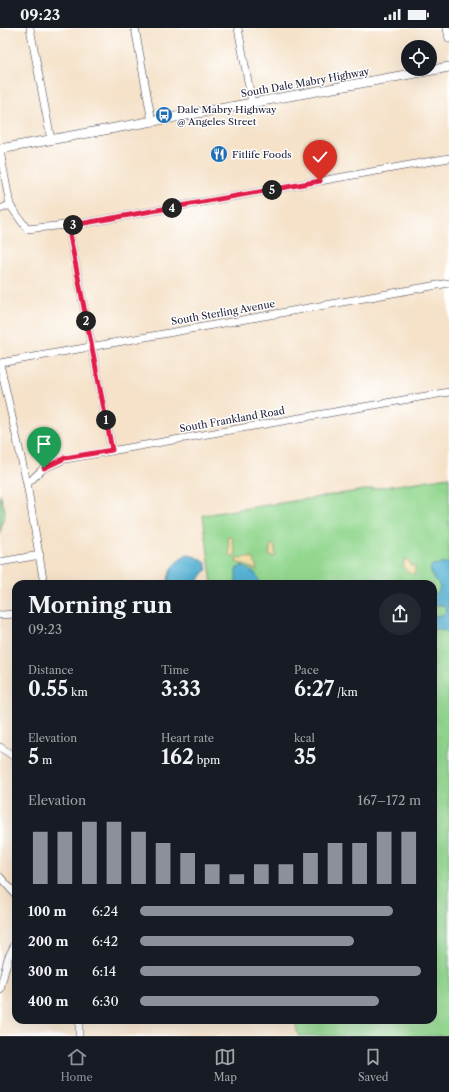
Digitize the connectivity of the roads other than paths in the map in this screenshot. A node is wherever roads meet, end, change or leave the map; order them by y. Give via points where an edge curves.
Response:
1 (30, 28) edge
2 (135, 28) edge
3 (238, 28) edge
4 (447, 28) edge
5 (449, 39) edge
6 (449, 67) edge
7 (252, 103) junction
8 (152, 122) junction
9 (51, 140) junction
10 (0, 150) edge
11 (449, 158) edge
12 (10, 205) junction
13 (0, 209) edge
14 (68, 226) junction
15 (449, 283) edge
16 (91, 346) junction
17 (0, 364) edge
18 (449, 392) edge
19 (112, 450) junction
20 (27, 484) junction
21 (40, 555) junction
22 (0, 562) edge
23 (43, 580) edge
24 (12, 614) edge
25 (0, 615) edge
26 (0, 747) edge
27 (12, 755) edge
28 (0, 877) edge
29 (12, 890) edge
30 (12, 950) edge
31 (0, 990) edge
32 (79, 1024) edge
33 (79, 1036) edge

1 - 9 street
2 - 8 street
3 - 7 street
4 - 5 street
6 - 7 main road, South Dale Mabry Highway
7 - 8 main road, South Dale Mabry Highway
8 - 9 main road, South Dale Mabry Highway
9 - 10 main road, South Dale Mabry Highway
10 - 12 street
11 - 14 street
12 - 13 street
12 - 14 street via 27,229
14 - 16 street
15 - 16 street, South Sterling Avenue
16 - 17 street, South Sterling Avenue
16 - 19 street
17 - 20 street
18 - 19 street, South Frankland Road
19 - 20 street, South Frankland Road via 65,458 44,468
20 - 21 street
21 - 22 street
21 - 23 street
24 - 25 street
26 - 27 street
28 - 29 street
30 - 31 street
32 - 33 street

